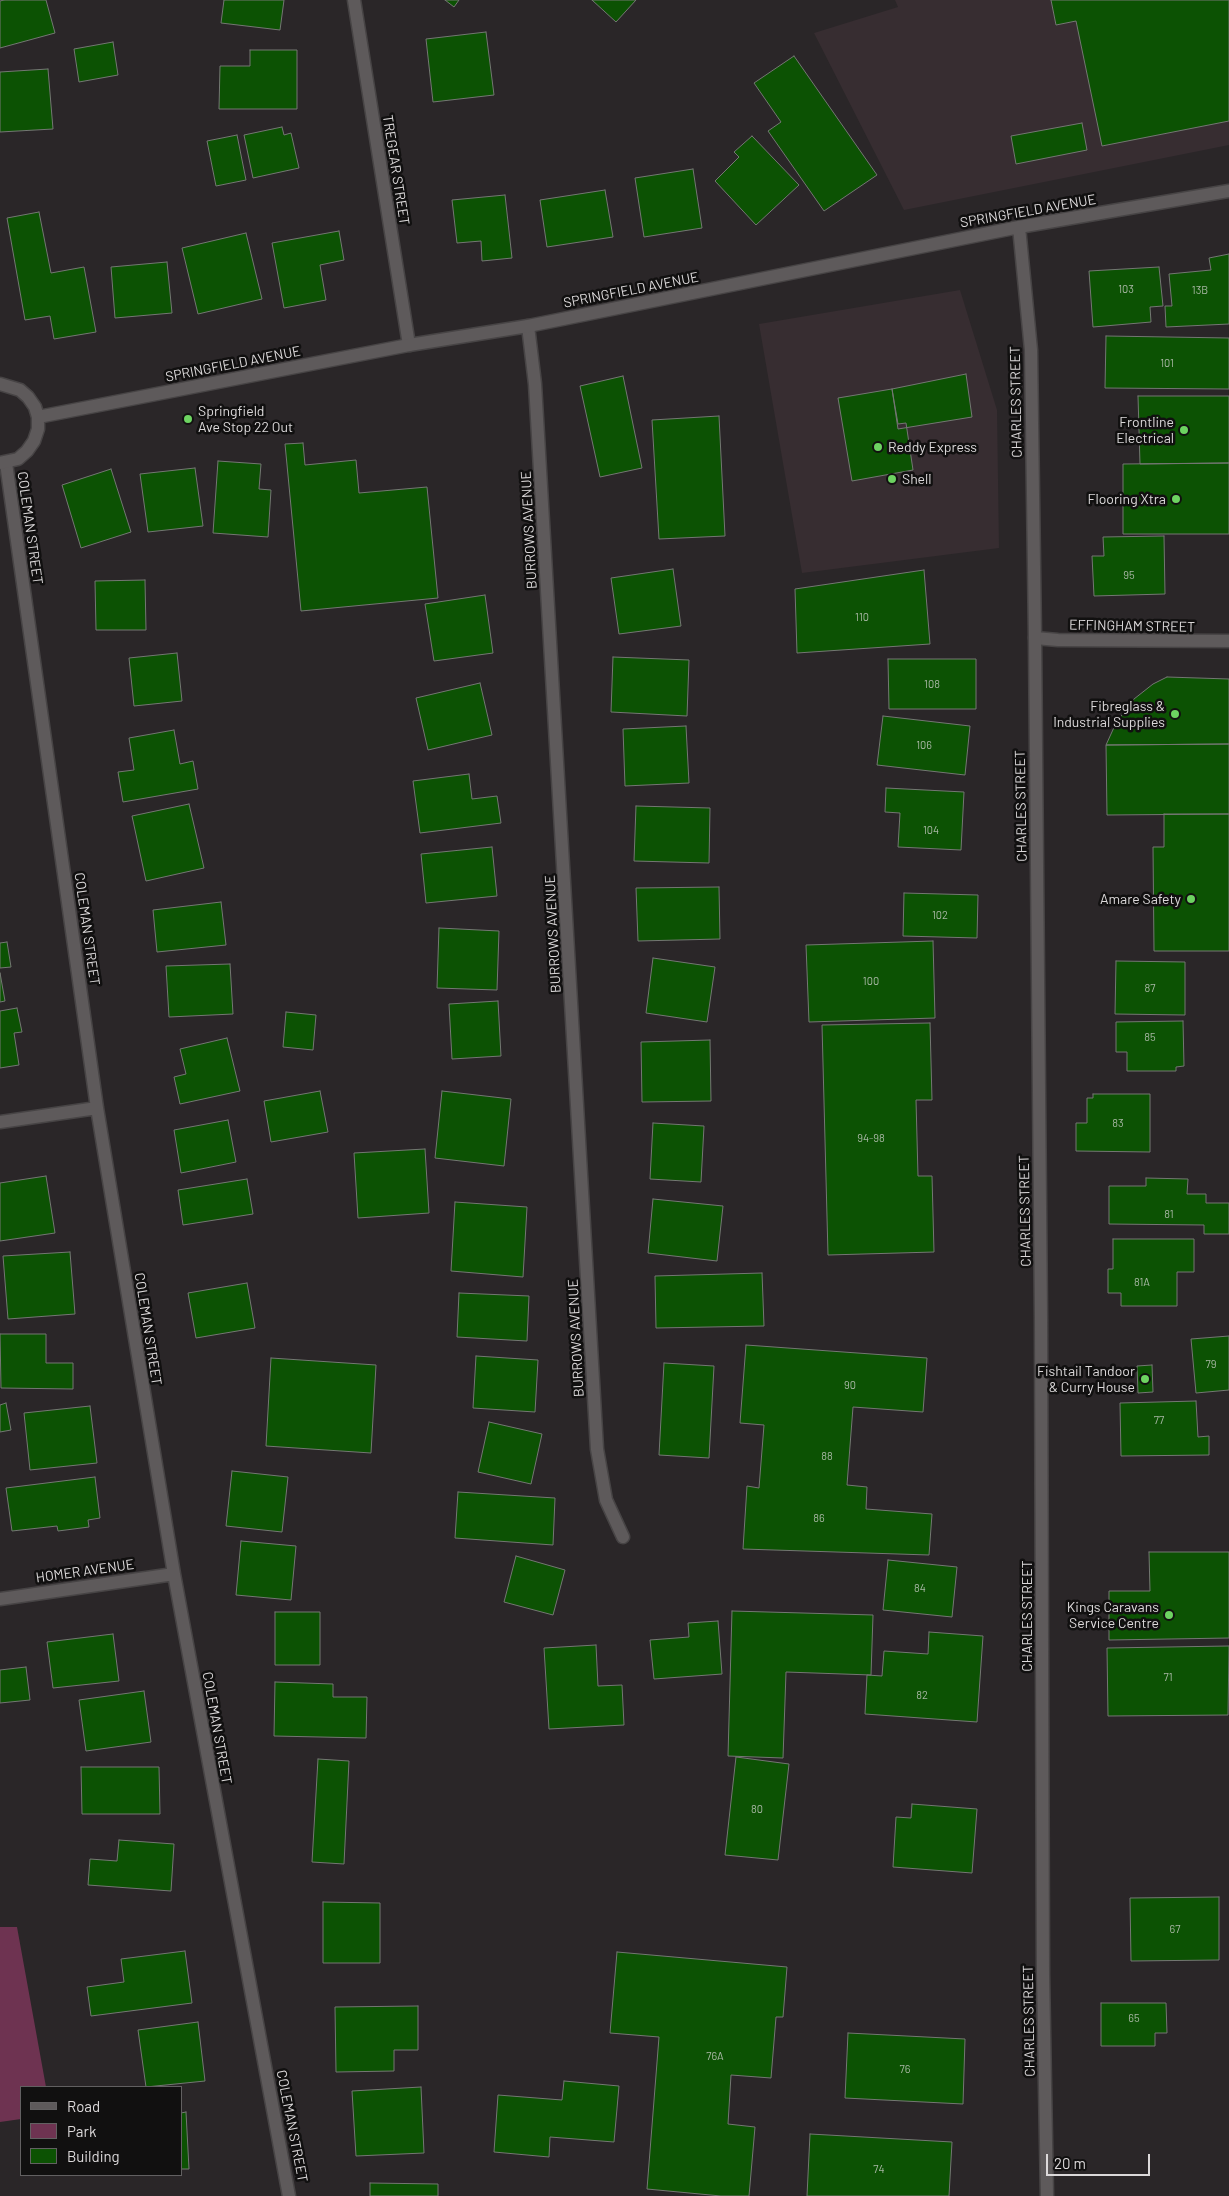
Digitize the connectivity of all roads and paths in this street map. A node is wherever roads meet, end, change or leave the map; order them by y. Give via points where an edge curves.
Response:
1 (354, 0) edge
2 (1229, 191) edge
3 (1019, 227) junction
4 (528, 326) junction
5 (410, 345) junction
6 (0, 384) edge
7 (38, 417) junction
8 (3, 463) edge
9 (1035, 638) junction
10 (1229, 641) edge
11 (97, 1108) junction
12 (0, 1122) edge
13 (623, 1537) dead end
14 (174, 1574) junction
15 (0, 1599) edge
16 (290, 2196) edge
17 (1047, 2196) edge

1 - 5 street, TREGEAR STREET
2 - 3 street, SPRINGFIELD AVENUE
3 - 4 street, SPRINGFIELD AVENUE
3 - 9 street, CHARLES STREET via 1031,350
4 - 5 street, SPRINGFIELD AVENUE
4 - 13 street, BURROWS AVENUE via 536,394 597,1449 606,1500
5 - 7 street, SPRINGFIELD AVENUE
6 - 7 street via 20,390 35,407
7 - 8 street via 38,429 27,451 18,459
8 - 11 street, COLEMAN STREET
9 - 10 street, EFFINGHAM STREET
9 - 17 street, CHARLES STREET
11 - 12 street
11 - 14 street, COLEMAN STREET
14 - 15 street, HOMER AVENUE
14 - 16 street, COLEMAN STREET

